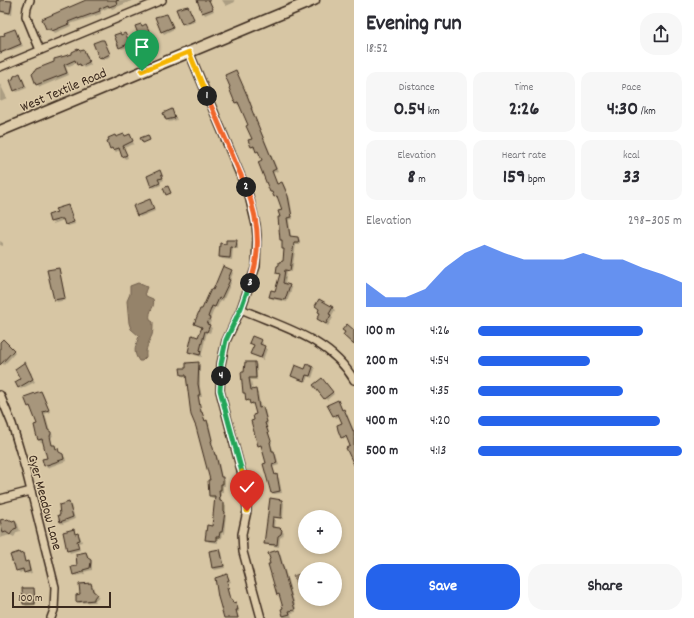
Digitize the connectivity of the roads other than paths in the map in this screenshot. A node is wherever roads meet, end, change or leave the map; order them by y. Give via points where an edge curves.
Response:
1 (30, 0) edge
2 (162, 0) edge
3 (314, 0) edge
4 (40, 50) junction
5 (189, 52) junction
6 (0, 67) edge
7 (0, 131) edge
8 (241, 308) junction
9 (354, 380) edge
10 (0, 395) edge
11 (31, 491) junction
12 (0, 499) edge
13 (51, 618) edge
14 (261, 618) edge

1 - 4 street via 26,16
2 - 4 street
3 - 5 main road, West Textile Road
4 - 6 street
5 - 7 main road, West Textile Road
5 - 8 street via 249,196 256,225 256,266
8 - 9 street via 318,343 346,367
8 - 14 street via 226,340 221,364 220,390 246,489 247,511 242,534 243,552
10 - 11 street, Gyer Meadow Lane via 12,424
11 - 12 street
11 - 13 street, Gyer Meadow Lane via 55,587

